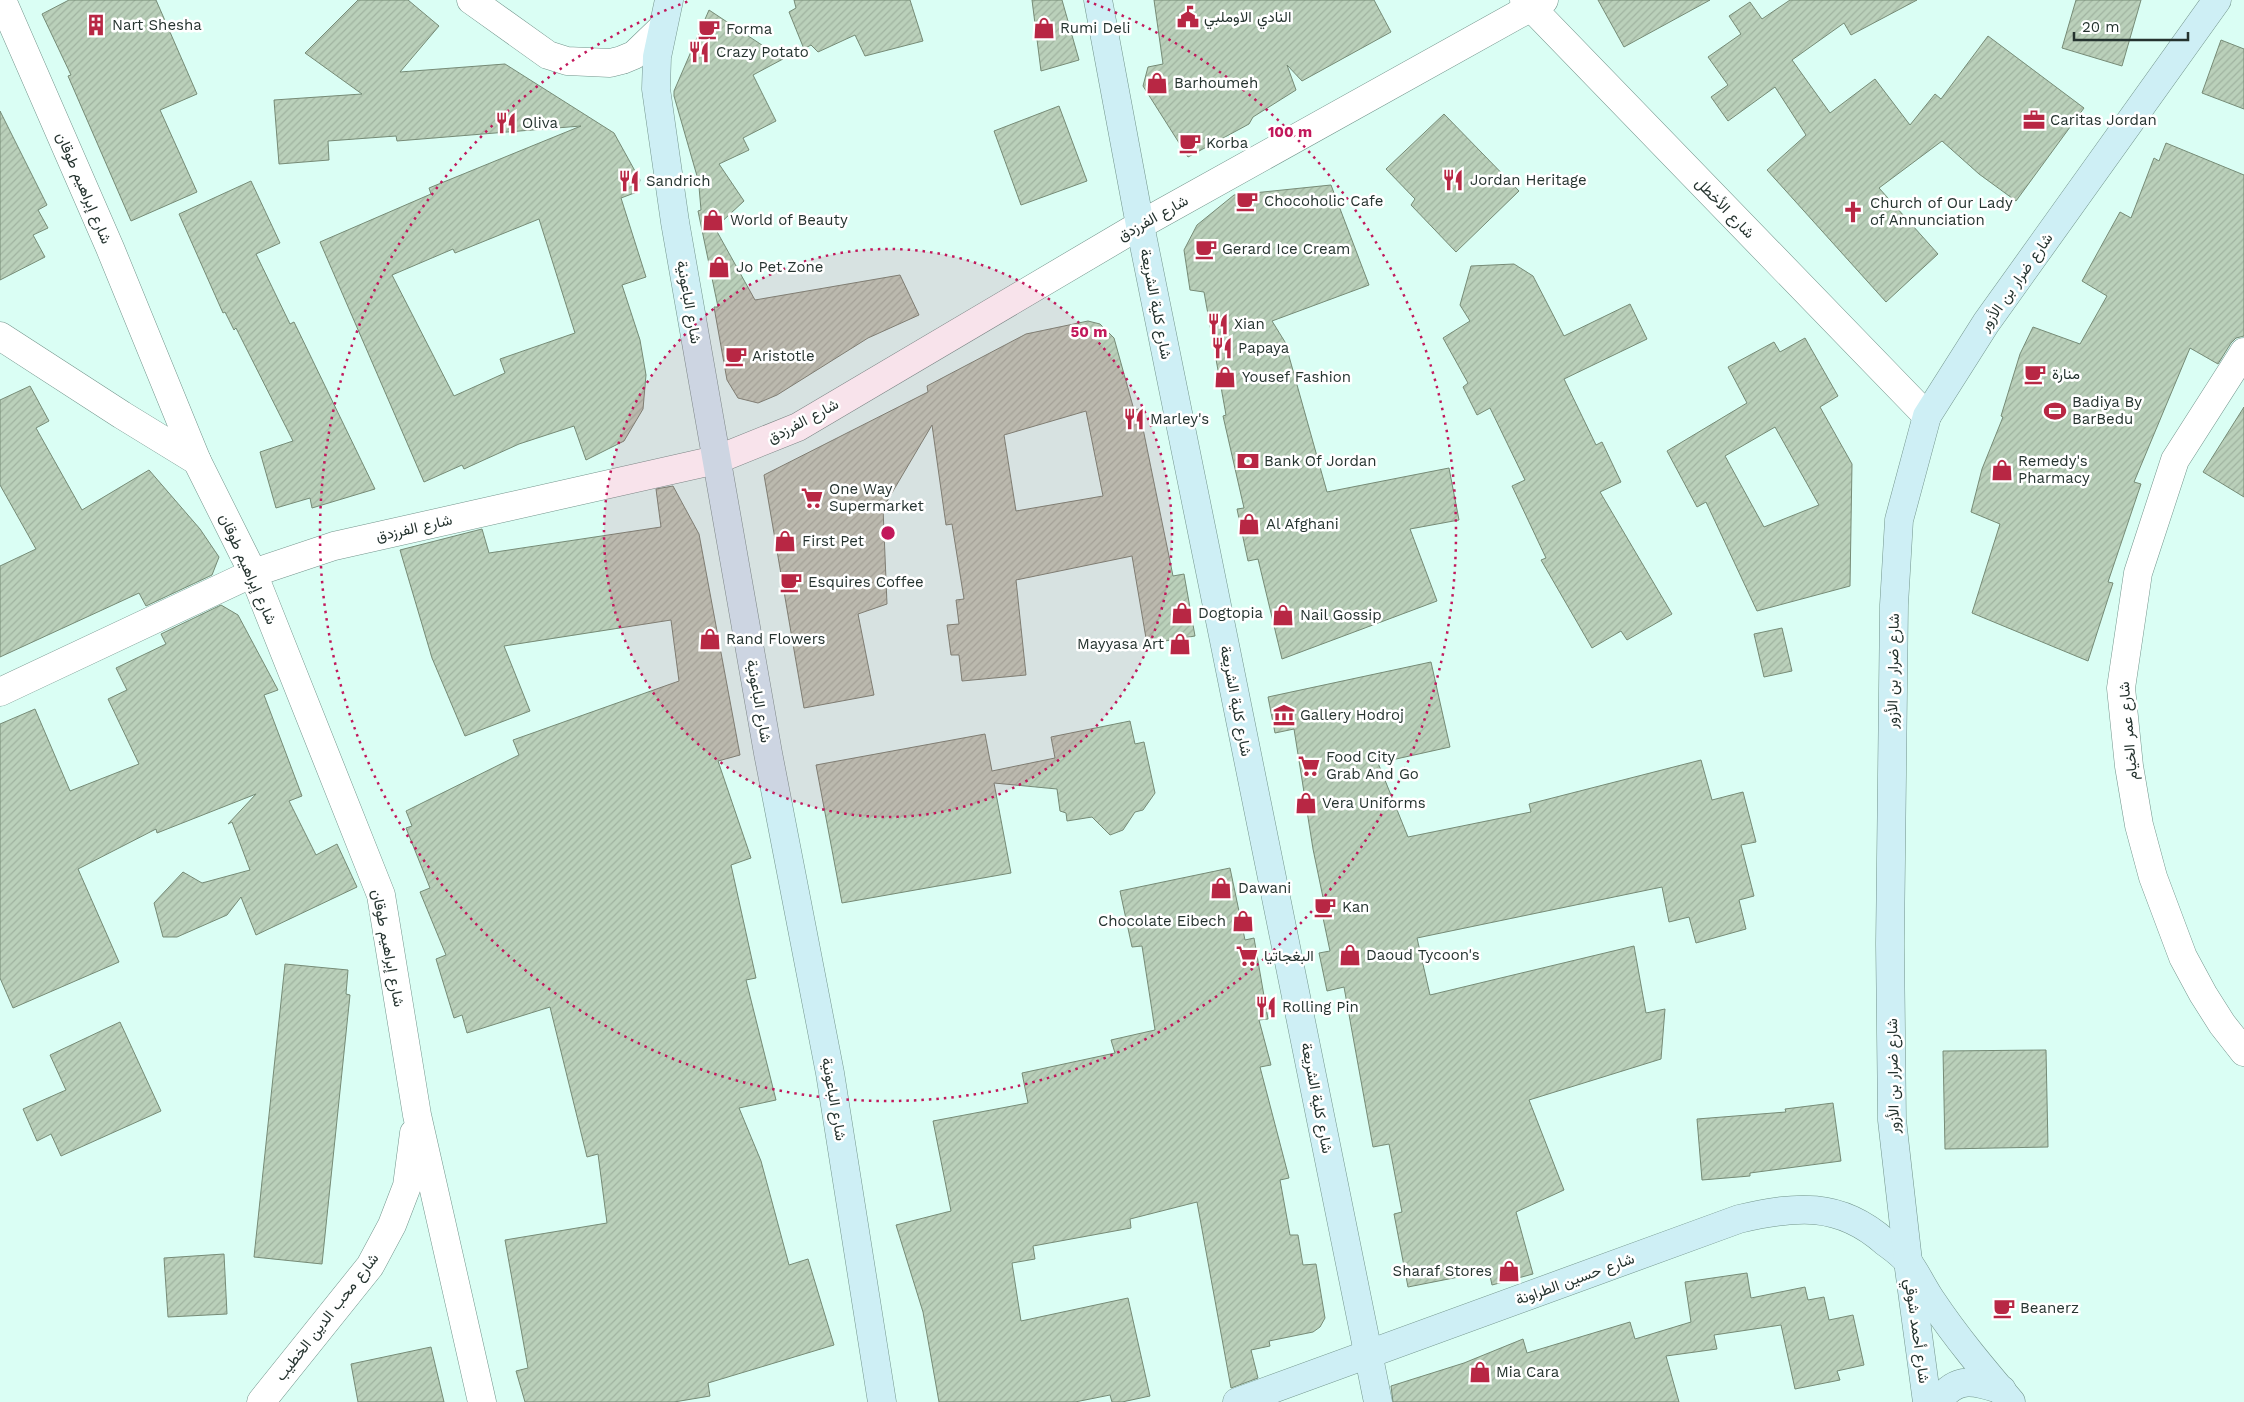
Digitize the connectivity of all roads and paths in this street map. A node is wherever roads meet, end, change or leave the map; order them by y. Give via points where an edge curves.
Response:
1 (2, 0) edge
2 (471, 0) edge
3 (669, 0) edge
4 (1098, 0) edge
5 (2217, 0) edge
6 (1533, 2) edge
7 (662, 28) junction
8 (1140, 225) junction
9 (0, 336) edge
10 (2244, 352) edge
11 (1927, 416) junction
12 (716, 460) junction
13 (197, 461) junction
14 (253, 573) junction
15 (0, 692) edge
16 (2244, 1052) edge
17 (417, 1115) junction
18 (1908, 1261) junction
19 (1369, 1354) junction
20 (2006, 1396) edge
21 (261, 1402) edge
22 (482, 1402) edge
23 (882, 1402) edge
24 (1237, 1402) edge
25 (1378, 1402) edge
26 (1927, 1402) edge
27 (1938, 1402) edge

1 - 13 street, شارع إبراهيم طوقان via 110,248
2 - 7 street via 548,55 567,61 610,64 622,60 634,55
3 - 7 street, شارع الباعونية
4 - 8 street, شارع كلية الشريعة
5 - 11 street, شارع ضرار بن الأزور via 1986,323
6 - 8 street, شارع الفرزدق
6 - 11 street, شارع الأخطل
7 - 12 street, شارع الباعونية via 656,90
8 - 12 street, شارع الفرزدق via 798,427
8 - 19 street, شارع كلية الشريعة
9 - 13 street
10 - 16 street, شارع عمر الخيام via 2175,460 2138,573 2121,688 2139,825 2154,877 2183,956 2222,1024
11 - 18 street, شارع ضرار بن الأزور via 1899,520 1894,605 1890,944 1892,1120
12 - 14 street, شارع الفرزدق via 334,546
12 - 23 street, شارع الباعونية via 830,1073
13 - 14 street, شارع إبراهيم طوقان
14 - 15 street, شارع الفرزدق
14 - 17 street, شارع إبراهيم طوقان via 381,895
17 - 21 street, شارع محب الدين الخطيب via 407,1186 392,1225 370,1266
17 - 22 street, شارع إبراهيم طوقان
18 - 19 street, شارع حسين الطراونة via 1880,1237 1846,1216 1799,1208 1772,1211 1730,1222
18 - 20 street, شارع ضرار بن الأزور via 1937,1308
18 - 26 street, شارع أحمد شوقي
19 - 24 street, شارع حسين الطراونة
19 - 25 street, شارع كلية الشريعة
20 - 27 street via 1978,1382 1962,1382 1950,1388

